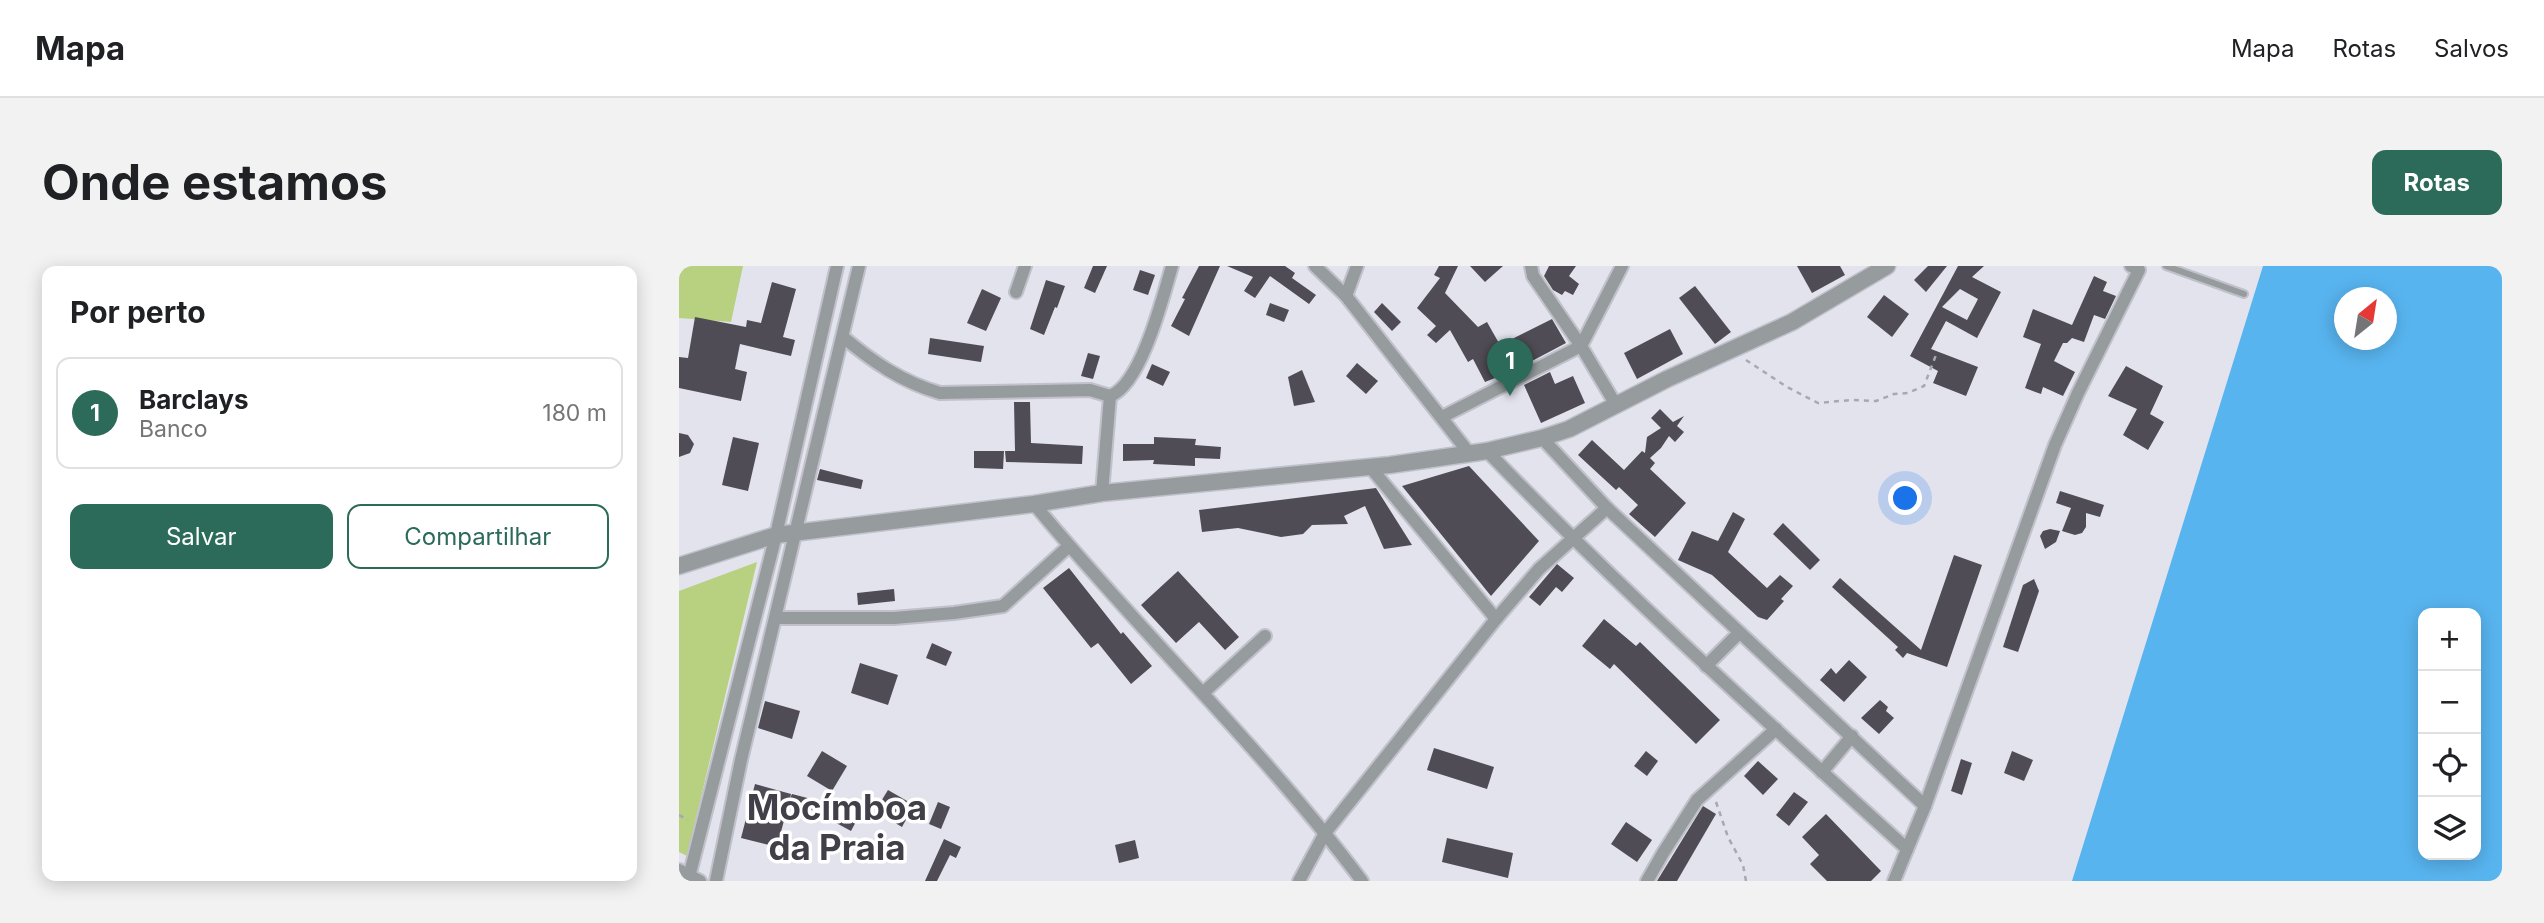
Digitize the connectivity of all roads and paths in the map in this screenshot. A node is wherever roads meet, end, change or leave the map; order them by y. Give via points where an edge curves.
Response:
1 (837, 266) edge
2 (859, 266) edge
3 (1024, 266) edge
4 (1172, 266) edge
5 (1315, 266) edge
6 (1357, 266) edge
7 (1531, 266) edge
8 (1622, 266) edge
9 (1887, 266) edge
10 (2166, 266) edge
11 (2137, 267) edge
12 (1016, 292) dead end
13 (2244, 294) dead end
14 (1346, 296) junction
15 (843, 337) junction
16 (1581, 346) junction
17 (1732, 349) junction
18 (817, 352) junction
19 (1936, 355) dead end
20 (838, 356) junction
21 (1110, 396) junction
22 (1616, 405) junction
23 (1442, 417) junction
24 (1542, 438) junction
25 (1486, 451) junction
26 (1469, 453) junction
27 (1371, 468) junction
28 (1102, 493) junction
29 (1034, 504) junction
30 (1607, 508) junction
31 (798, 532) junction
32 (776, 535) junction
33 (1572, 539) junction
34 (1069, 546) junction
35 (679, 566) edge
36 (776, 618) junction
37 (1496, 619) junction
38 (1739, 633) junction
39 (1265, 636) dead end
40 (1706, 666) junction
41 (1203, 692) junction
42 (1776, 729) junction
43 (1852, 736) junction
44 (1822, 772) junction
45 (1710, 789) junction
46 (1925, 806) junction
47 (1325, 834) junction
48 (1907, 849) junction
49 (689, 877) edge
50 (716, 881) edge
51 (1299, 881) edge
52 (1362, 881) edge
53 (1647, 881) edge
54 (1746, 881) edge
55 (1894, 881) edge

1 - 18 street
2 - 15 street
3 - 12 street
4 - 21 street via 1137,366 1124,388
5 - 14 street
6 - 14 street
7 - 16 street via 1533,276
8 - 16 street
9 - 17 street via 1792,322
10 - 13 lane
11 - 46 street via 2055,445
14 - 23 street
15 - 20 street
15 - 21 street via 876,365 940,393 1090,390
16 - 22 street
16 - 23 street
17 - 19 path via 1818,403 1876,401 1907,393 1924,386
17 - 22 street
18 - 20 street
18 - 32 street
20 - 31 street
21 - 28 street
22 - 24 street
23 - 26 street
24 - 25 street
24 - 30 street
25 - 26 street
25 - 33 street
26 - 27 street
27 - 28 street
27 - 37 street
28 - 29 street
29 - 31 street
29 - 34 street
30 - 33 street
30 - 38 street
31 - 32 street
31 - 36 street
32 - 35 street
32 - 49 street
33 - 37 street
33 - 40 street
34 - 36 street via 1003,606 894,618
34 - 41 street
36 - 50 street
37 - 47 street
38 - 40 street
38 - 43 street
39 - 41 street
40 - 42 street
41 - 47 street
42 - 44 street
42 - 45 street
43 - 44 street
43 - 46 street
44 - 48 street
45 - 53 street via 1697,800
45 - 54 path
46 - 48 street
47 - 51 street
47 - 52 street
48 - 55 street

